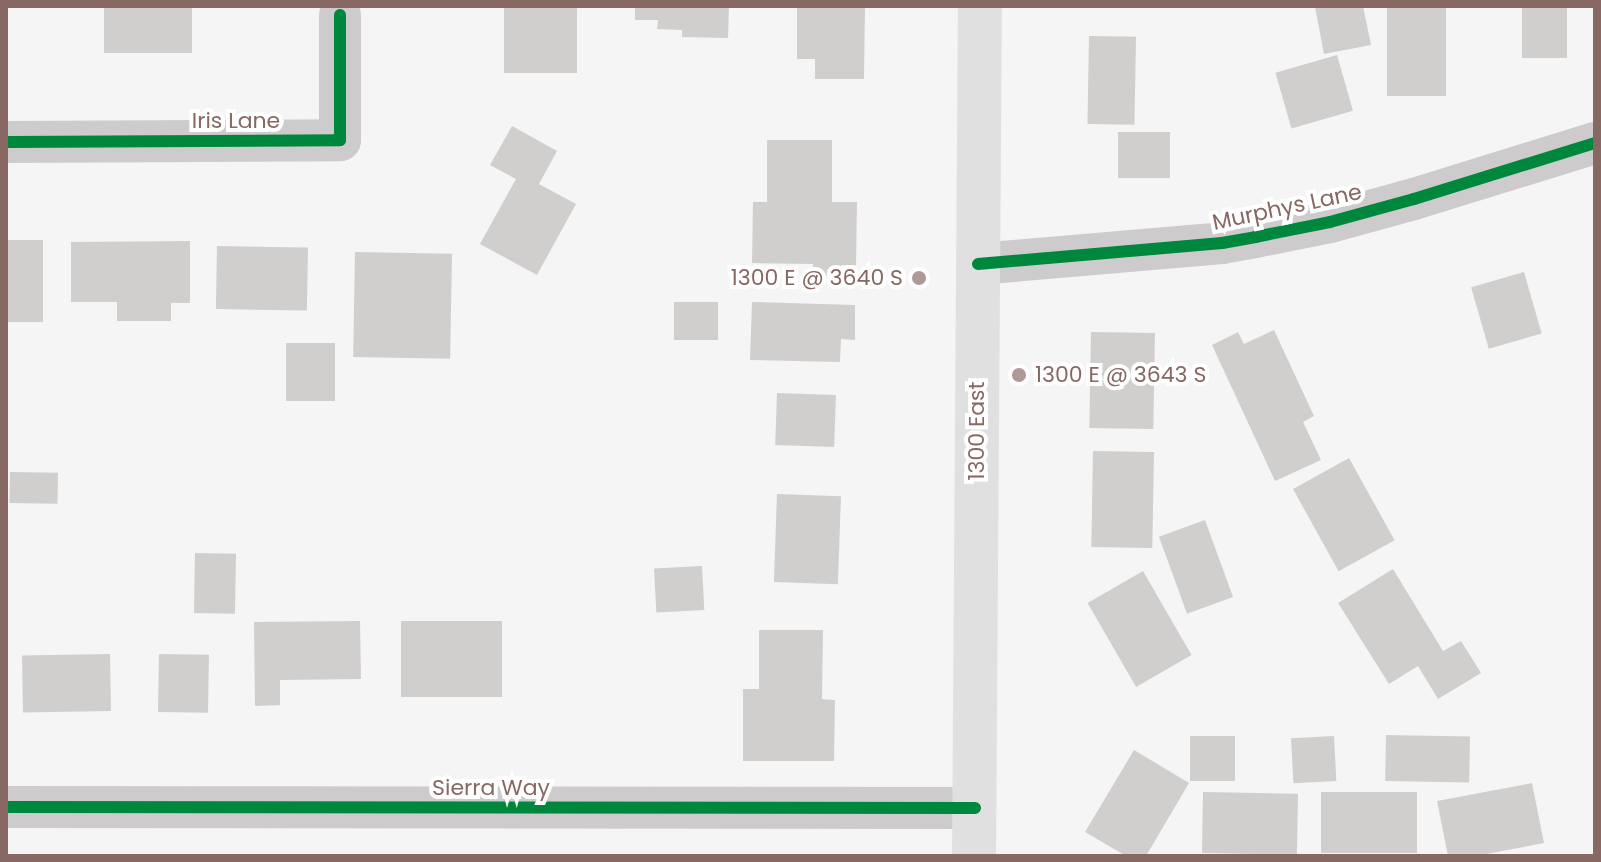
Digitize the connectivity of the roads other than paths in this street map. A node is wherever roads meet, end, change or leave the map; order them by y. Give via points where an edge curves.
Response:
1 (980, 6) edge
2 (340, 15) dead end
3 (6, 142) edge
4 (1595, 143) edge
5 (978, 264) junction
6 (6, 807) edge
7 (975, 808) junction
8 (974, 856) edge

1 - 5 main road, 1300 East
2 - 3 street, Iris Lane via 340,140
4 - 5 street, Murphys Lane via 1300,228 1222,243
5 - 7 main road, 1300 East
6 - 7 street, Sierra Way
7 - 8 main road, 1300 East

